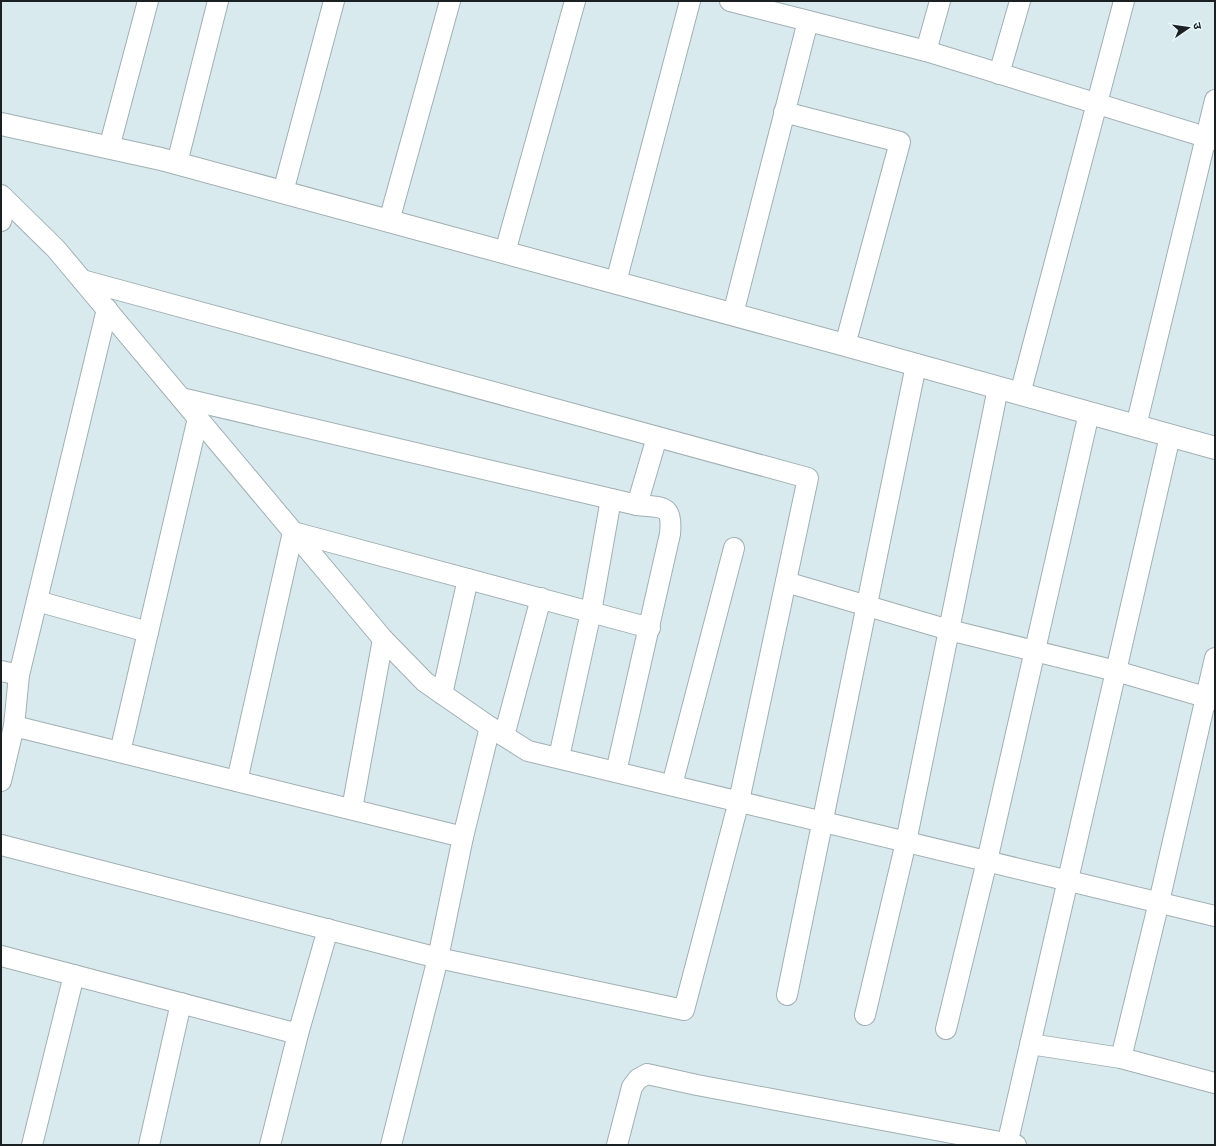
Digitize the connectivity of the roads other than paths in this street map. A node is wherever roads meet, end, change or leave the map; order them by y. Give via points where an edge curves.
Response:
1 (148, 1) edge
2 (218, 1) edge
3 (334, 1) edge
4 (450, 1) edge
5 (575, 1) edge
6 (690, 1) edge
7 (730, 1) edge
8 (940, 1) edge
9 (1020, 1) edge
10 (1124, 1) edge
11 (808, 21) junction
12 (926, 51) junction
13 (999, 74) junction
14 (1215, 100) edge
15 (1097, 104) junction
16 (784, 112) junction
17 (1, 124) edge
18 (1210, 138) edge
19 (109, 148) junction
20 (177, 163) junction
21 (283, 192) junction
22 (4, 198) edge
23 (1, 221) edge
24 (389, 221) junction
25 (506, 252) junction
26 (82, 280) junction
27 (616, 282) junction
28 (107, 309) junction
29 (733, 314) junction
30 (845, 344) junction
31 (916, 364) junction
32 (998, 388) junction
33 (1020, 394) junction
34 (181, 398) junction
35 (1089, 413) junction
36 (198, 418) junction
37 (1136, 426) junction
38 (1170, 436) junction
39 (657, 437) junction
40 (1215, 448) edge
41 (611, 499) junction
42 (637, 505) junction
43 (293, 532) junction
44 (734, 548) dead end
45 (468, 579) junction
46 (786, 582) junction
47 (541, 598) junction
48 (37, 601) junction
49 (867, 605) junction
50 (590, 612) junction
51 (650, 628) junction
52 (949, 630) junction
53 (148, 632) junction
54 (383, 639) junction
55 (1034, 652) junction
56 (1215, 658) edge
57 (1116, 671) junction
58 (10, 673) edge
59 (442, 694) junction
60 (1210, 699) edge
61 (14, 726) junction
62 (497, 731) junction
63 (120, 752) junction
64 (559, 757) junction
65 (616, 772) junction
66 (1, 781) edge
67 (237, 781) junction
68 (672, 785) junction
69 (739, 801) junction
70 (352, 809) junction
71 (823, 822) junction
72 (463, 837) junction
73 (906, 842) junction
74 (1, 845) edge
75 (987, 861) junction
76 (1068, 880) junction
77 (1160, 902) junction
78 (1215, 916) edge
79 (328, 929) junction
80 (1, 956) edge
81 (438, 958) junction
82 (74, 975) junction
83 (787, 995) dead end
84 (181, 1003) junction
85 (865, 1015) dead end
86 (946, 1029) dead end
87 (298, 1034) junction
88 (1030, 1044) junction
89 (1121, 1058) junction
90 (1215, 1082) edge
91 (1010, 1144) edge
92 (32, 1145) edge
93 (149, 1145) edge
94 (270, 1145) edge
95 (391, 1145) edge
96 (616, 1145) edge

1 - 19 street
2 - 20 street
3 - 21 street
4 - 24 street
5 - 25 street
6 - 27 street
7 - 11 street
8 - 12 street
9 - 13 street
10 - 15 street
11 - 12 street
11 - 16 street
12 - 13 street
13 - 15 street
14 - 18 street
15 - 18 street
15 - 33 street
16 - 29 street
16 - 30 street via 900,142
17 - 19 street
18 - 37 street
19 - 20 street
20 - 21 street
21 - 24 street
22 - 23 street
22 - 26 street via 56,249
24 - 25 street
25 - 27 street
26 - 28 street
26 - 39 street
27 - 29 street
28 - 34 street
28 - 48 street
29 - 30 street
30 - 31 street
31 - 32 street
31 - 49 street
32 - 33 street
32 - 52 street
33 - 35 street
34 - 36 street
34 - 41 street
35 - 37 street
35 - 55 street
36 - 43 street
36 - 53 street
37 - 38 street
38 - 40 street
38 - 57 street
39 - 42 street
39 - 46 street via 808,478
41 - 42 street
41 - 50 street
42 - 51 street via 664,509 669,512 672,519
43 - 45 street
43 - 54 street
43 - 67 street
44 - 68 street
45 - 47 street
45 - 59 street
46 - 49 street
46 - 69 street
47 - 50 street
47 - 62 street
48 - 53 street
48 - 58 street
49 - 52 street
49 - 71 street
50 - 51 street
50 - 64 street
51 - 65 street
52 - 55 street
52 - 73 street
53 - 63 street
54 - 59 street via 425,682
54 - 70 street
55 - 57 street
55 - 75 street
56 - 60 street
57 - 60 street
57 - 76 street
58 - 61 street
59 - 62 street
60 - 77 street
61 - 63 street
61 - 66 street
62 - 64 street via 528,751
62 - 72 street
63 - 67 street
64 - 65 street
65 - 68 street
67 - 70 street
68 - 69 street
69 - 71 street
69 - 81 street via 684,1010
70 - 72 street
71 - 73 street
71 - 83 street
72 - 81 street
73 - 75 street
73 - 85 street
74 - 79 street
75 - 76 street
75 - 86 street
76 - 77 street
76 - 88 street
77 - 78 street
77 - 89 street
79 - 81 street
79 - 87 street
80 - 82 street
81 - 95 street
82 - 84 street
82 - 92 street
84 - 87 street
84 - 93 street
87 - 94 street
88 - 89 street
88 - 91 street
89 - 90 street
91 - 96 street via 697,1086 647,1074 638,1079 632,1087

